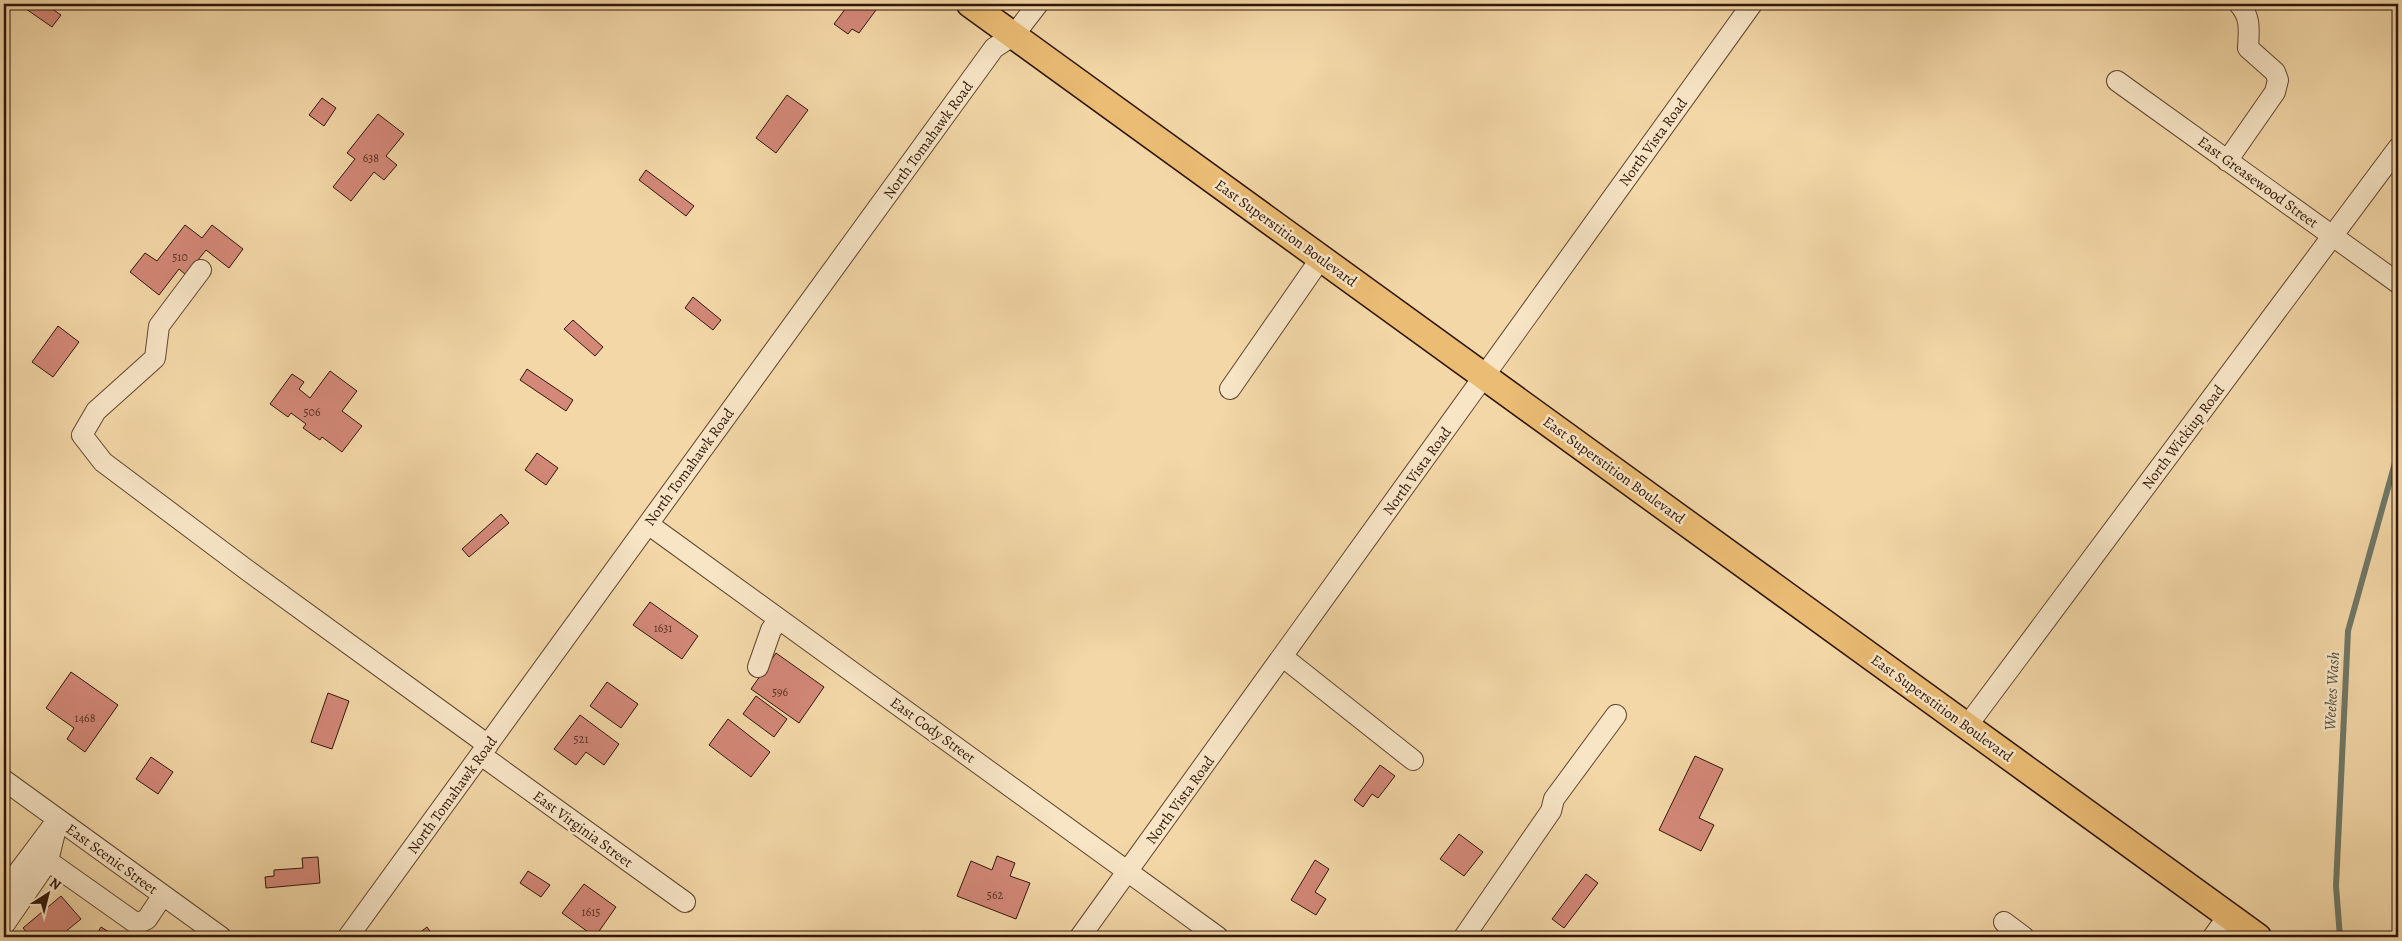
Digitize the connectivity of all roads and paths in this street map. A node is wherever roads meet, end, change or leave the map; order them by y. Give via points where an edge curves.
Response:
1 (970, 4) edge
2 (1038, 4) edge
3 (1752, 4) edge
4 (2239, 4) edge
5 (1014, 35) junction
6 (2118, 82) dead end
7 (2398, 148) edge
8 (2227, 161) junction
9 (2333, 236) junction
10 (1321, 258) junction
11 (201, 270) dead end
12 (2398, 283) edge
13 (1485, 377) junction
14 (1230, 389) dead end
15 (648, 524) junction
16 (779, 619) junction
17 (1283, 658) junction
18 (758, 667) dead end
19 (1616, 715) dead end
20 (1967, 726) junction
21 (485, 750) junction
22 (1413, 760) dead end
23 (4, 780) edge
24 (58, 820) junction
25 (48, 860) junction
26 (1128, 872) junction
27 (4, 891) edge
28 (163, 895) junction
29 (685, 902) dead end
30 (2228, 916) junction
31 (2004, 922) dead end
32 (4, 925) edge
33 (221, 937) edge
34 (348, 937) edge
35 (1080, 937) edge
36 (1218, 937) edge
37 (1464, 937) edge
38 (2024, 937) edge
39 (2213, 937) edge
40 (2258, 937) edge

1 - 5 main road, East Superstition Boulevard
2 - 5 street, North Tomahawk Road
3 - 13 street, North Vista Road
4 - 8 street via 2250,21 2248,48 2275,72 2278,80 2275,92
5 - 10 main road, East Superstition Boulevard
5 - 15 street, North Tomahawk Road via 994,48
6 - 8 street, East Greasewood Street
7 - 9 street, North Wickiup Road
8 - 9 street, East Greasewood Street
9 - 12 street, East Greasewood Street
9 - 20 street, North Wickiup Road
10 - 13 main road, East Superstition Boulevard
10 - 14 street
11 - 21 street, East Virginia Street via 159,326 154,358 96,411 82,435 103,462
13 - 17 street, North Vista Road
13 - 20 main road, East Superstition Boulevard
15 - 16 street, East Cody Street
15 - 21 street, North Tomahawk Road
16 - 18 street via 771,630
16 - 26 street, East Cody Street
17 - 22 street
17 - 26 street, North Vista Road
19 - 37 street via 1554,799 1552,811
20 - 30 main road, East Superstition Boulevard
21 - 29 street, East Virginia Street
21 - 34 street, North Tomahawk Road
23 - 24 street, East Scenic Street
24 - 25 street
24 - 27 street
24 - 28 street, East Scenic Street
25 - 28 street via 137,924 147,919
25 - 32 street
26 - 35 street, North Vista Road
26 - 36 street, East Cody Street
28 - 33 street, East Scenic Street
30 - 39 street
30 - 40 main road, East Superstition Boulevard
31 - 38 street

